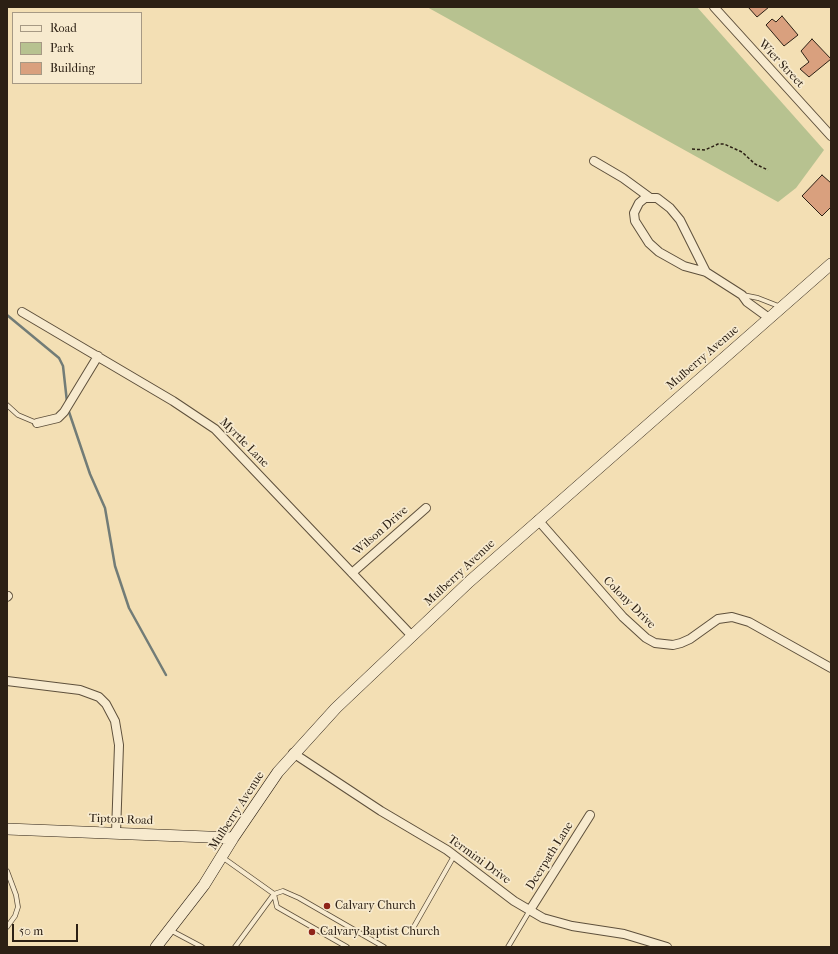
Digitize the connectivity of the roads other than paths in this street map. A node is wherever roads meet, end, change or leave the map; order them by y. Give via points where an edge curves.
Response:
1 (714, 7) edge
2 (831, 136) edge
3 (594, 161) dead end
4 (649, 197) junction
5 (831, 264) edge
6 (706, 272) junction
7 (742, 295) junction
8 (781, 307) junction
9 (22, 312) dead end
10 (769, 318) junction
11 (98, 356) junction
12 (7, 405) edge
13 (37, 423) joint
14 (426, 508) dead end
15 (538, 520) junction
16 (352, 573) junction
17 (412, 636) junction
18 (831, 668) edge
19 (7, 682) edge
20 (294, 753) junction
21 (590, 815) dead end
22 (7, 829) edge
23 (116, 833) junction
24 (233, 838) junction
25 (454, 856) junction
26 (222, 857) junction
27 (7, 871) edge
28 (274, 894) junction
29 (530, 910) junction
30 (7, 927) edge
31 (170, 930) junction
32 (412, 930) dead end
33 (156, 947) edge
34 (202, 947) edge
35 (235, 947) edge
36 (347, 947) edge
37 (384, 947) edge
38 (508, 947) edge
39 (667, 947) edge

1 - 2 street, Wier Street
3 - 4 street
4 - 6 street via 664,202 675,213
4 - 6 street via 639,203 634,213 639,229 649,243 671,260
5 - 8 main road, Mulberry Avenue
6 - 7 street
7 - 8 lane
7 - 10 street
8 - 10 main road, Mulberry Avenue
9 - 11 street, Myrtle Lane
10 - 15 main road, Mulberry Avenue
11 - 13 street via 61,415 50,421
11 - 16 street, Myrtle Lane via 173,401 215,430
12 - 13 lane via 18,414
14 - 16 street, Wilson Drive
15 - 17 main road, Mulberry Avenue
15 - 18 street, Colony Drive via 623,617 655,643 680,643 718,619 732,617 749,622
16 - 17 street, Myrtle Lane
17 - 20 main road, Mulberry Avenue via 336,708
19 - 23 street via 80,690 99,697 106,704 116,721 119,745
20 - 24 main road, Mulberry Avenue
20 - 25 street, Termini Drive
21 - 29 street, Deerpath Lane
22 - 23 main road, Tipton Road
23 - 24 main road, Tipton Road
24 - 26 main road, Mulberry Avenue
25 - 29 street, Termini Drive
25 - 32 lane
26 - 28 lane
26 - 31 main road, Mulberry Avenue via 196,897
27 - 30 lane via 18,907
28 - 35 lane
28 - 36 lane via 277,907
28 - 37 lane via 283,891 299,898
29 - 38 lane
29 - 39 street, Termini Drive via 555,922 624,934
31 - 33 main road, Mulberry Avenue
31 - 34 lane

